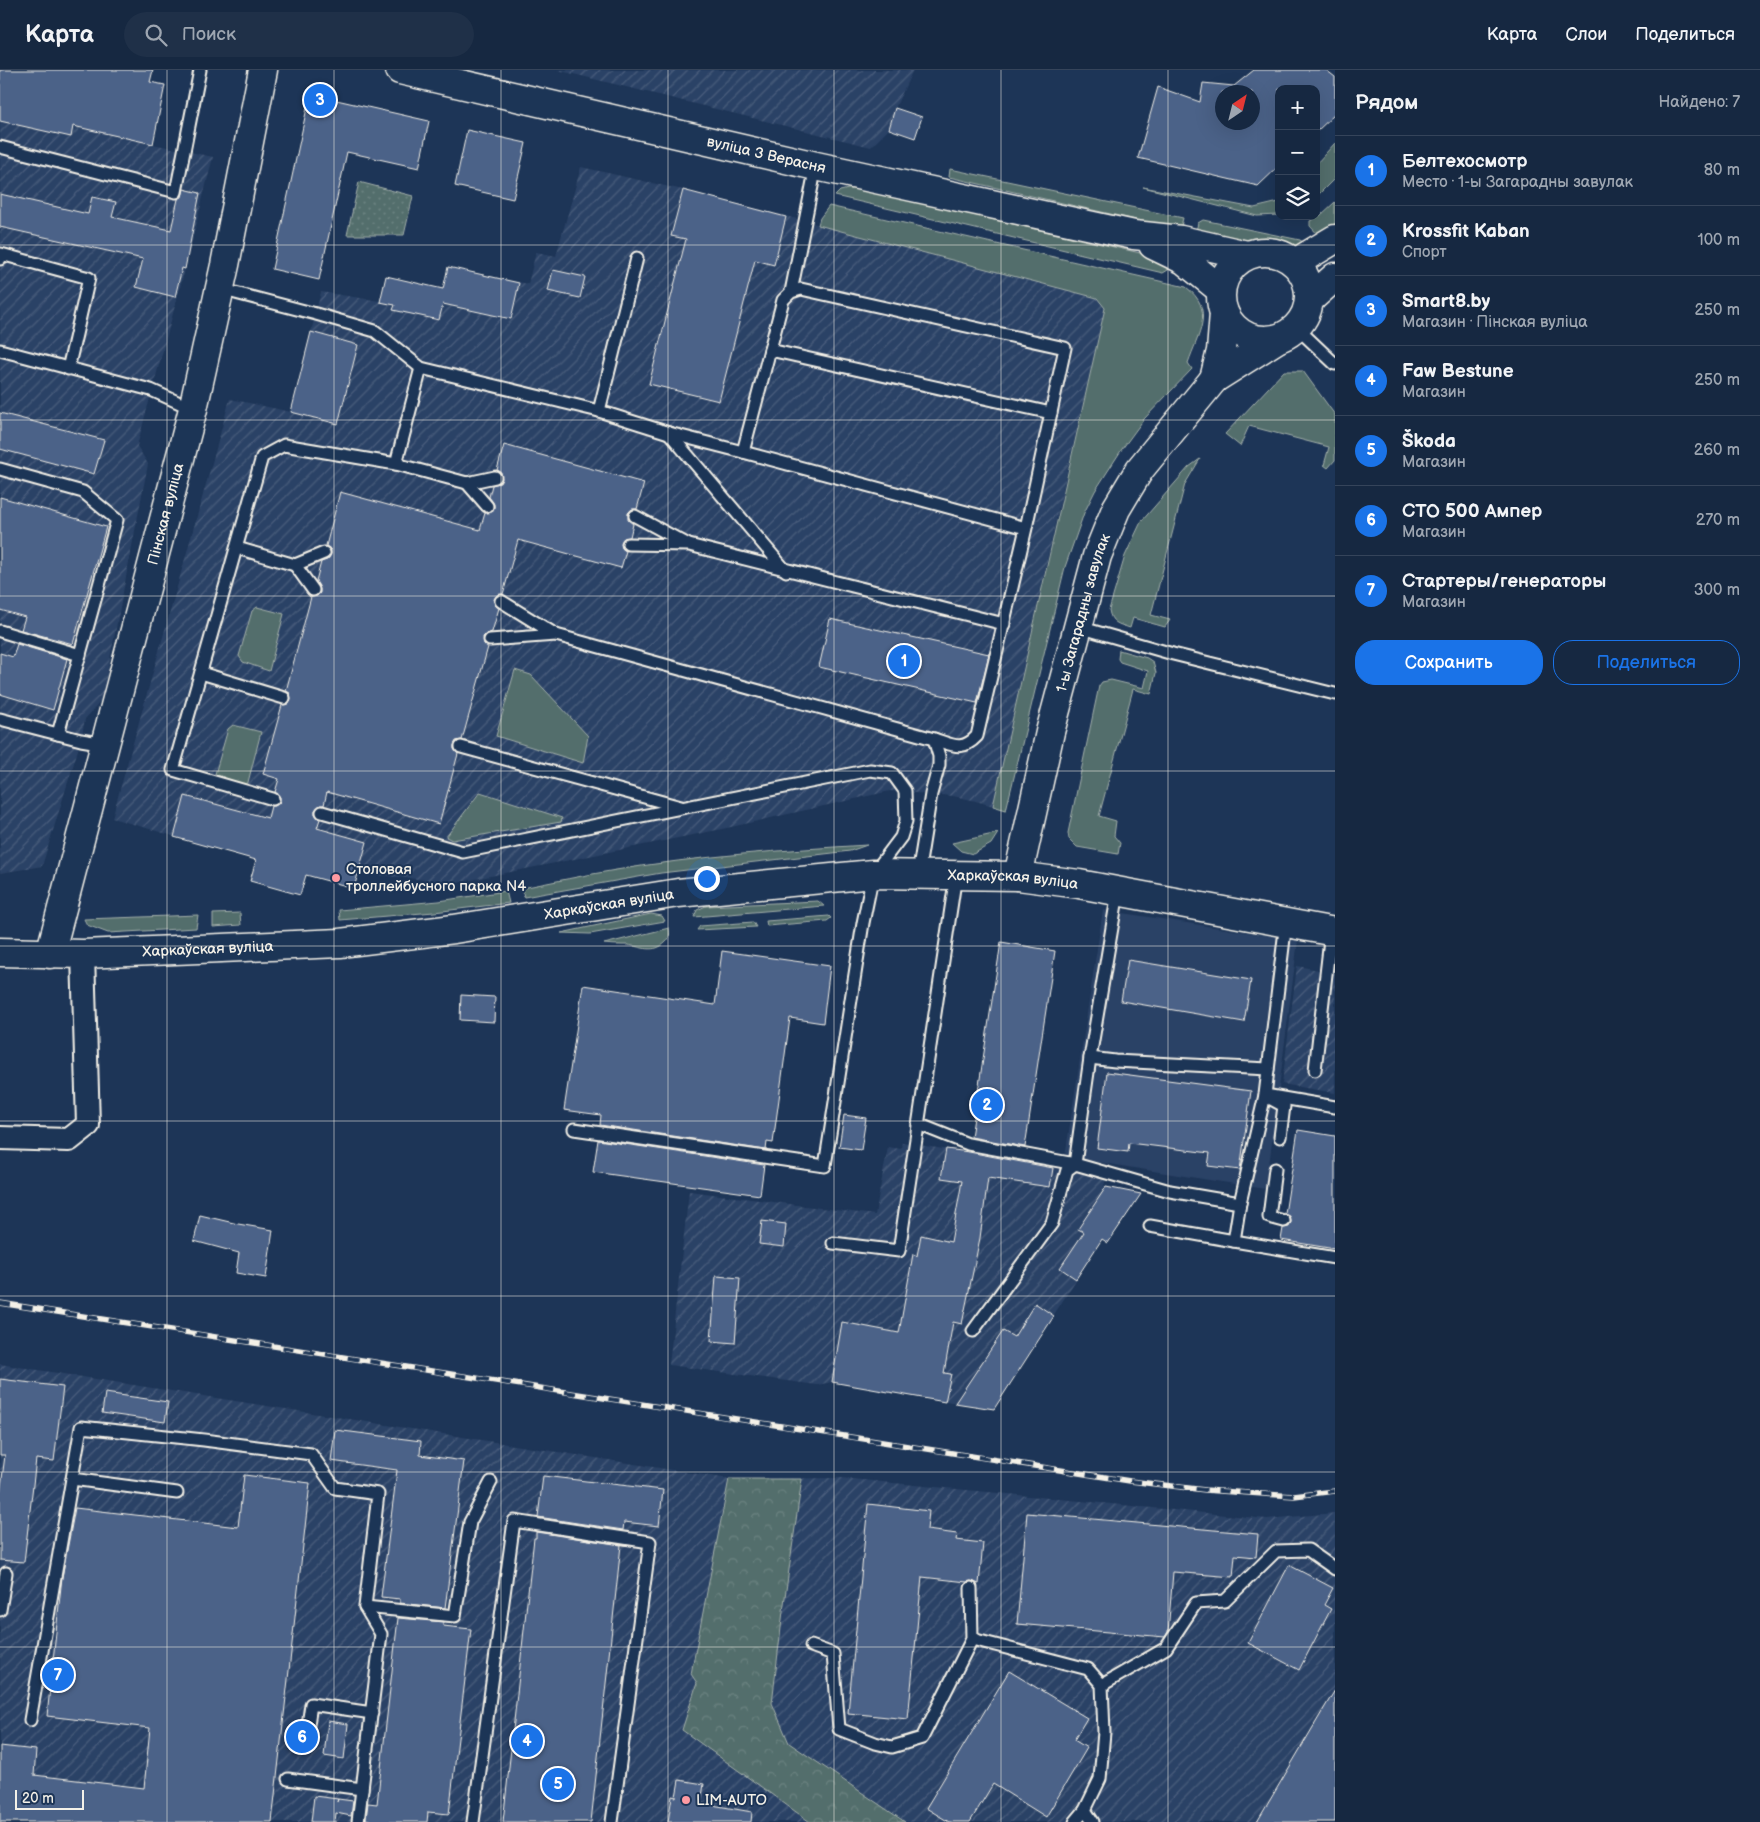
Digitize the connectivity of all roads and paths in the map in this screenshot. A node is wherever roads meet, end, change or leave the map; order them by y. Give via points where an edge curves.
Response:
1 (200, 70) edge
2 (263, 70) edge
3 (400, 70) edge
4 (0, 147) edge
5 (816, 166) junction
6 (1134, 235) junction
7 (1335, 239) edge
8 (1247, 255) junction
9 (0, 256) edge
10 (637, 258) dead end
11 (1295, 263) junction
12 (1335, 277) edge
13 (220, 289) junction
14 (791, 292) junction
15 (1310, 299) junction
16 (1223, 301) junction
17 (1287, 333) junction
18 (0, 350) edge
19 (770, 350) junction
20 (1335, 364) edge
21 (421, 368) junction
22 (68, 369) junction
23 (1214, 379) junction
24 (193, 409) junction
25 (599, 411) junction
26 (1051, 413) junction
27 (669, 433) junction
28 (743, 452) junction
29 (396, 464) junction
30 (0, 469) edge
31 (495, 477) dead end
32 (467, 483) junction
33 (487, 506) dead end
34 (636, 516) dead end
35 (1026, 528) junction
36 (628, 544) dead end
37 (689, 545) junction
38 (236, 548) junction
39 (324, 553) dead end
40 (295, 565) junction
41 (786, 571) junction
42 (313, 590) dead end
43 (500, 601) dead end
44 (1004, 624) junction
45 (1079, 627) junction
46 (0, 631) edge
47 (556, 635) junction
48 (490, 640) dead end
49 (80, 655) junction
50 (201, 673) junction
51 (1335, 694) edge
52 (284, 698) dead end
53 (0, 719) edge
54 (58, 734) junction
55 (934, 739) junction
56 (105, 744) junction
57 (460, 747) dead end
58 (273, 799) dead end
59 (684, 807) junction
60 (322, 812) dead end
61 (873, 874) junction
62 (918, 874) junction
63 (956, 875) junction
64 (1018, 876) junction
65 (1118, 890) junction
66 (1286, 922) junction
67 (1333, 932) edge
68 (0, 952) edge
69 (50, 954) junction
70 (83, 954) junction
71 (1090, 1058) junction
72 (1268, 1069) junction
73 (1314, 1070) dead end
74 (1265, 1096) junction
75 (1335, 1107) edge
76 (918, 1124) junction
77 (574, 1129) dead end
78 (1280, 1137) dead end
79 (0, 1138) edge
80 (1075, 1164) junction
81 (1275, 1169) dead end
82 (1240, 1203) junction
83 (1284, 1221) dead end
84 (1150, 1226) dead end
85 (1234, 1241) junction
86 (833, 1243) dead end
87 (1335, 1258) edge
88 (973, 1331) dead end
89 (72, 1479) junction
90 (491, 1482) dead end
91 (177, 1493) dead end
92 (1335, 1569) edge
93 (6, 1573) dead end
94 (971, 1588) dead end
95 (365, 1607) junction
96 (0, 1610) edge
97 (972, 1639) junction
98 (811, 1646) dead end
99 (1102, 1685) junction
100 (372, 1713) junction
101 (30, 1720) dead end
102 (308, 1732) dead end
103 (288, 1779) dead end
104 (362, 1789) junction
105 (1085, 1810) junction
106 (358, 1822) edge
107 (473, 1822) edge
108 (612, 1822) edge
109 (1075, 1822) edge
110 (1094, 1822) edge

1 - 4 lane via 176,192
2 - 13 main road, Пінская вуліца
3 - 5 main road, вуліца 3 Верасня
5 - 6 main road, вуліца 3 Верасня
5 - 14 lane
6 - 8 main road, вуліца 3 Верасня via 1180,240
6 - 16 main road, вуліца 3 Верасня via 1184,260
7 - 11 main road
8 - 11 main road via 1278,253
8 - 16 main road via 1230,269 1224,279
9 - 22 lane via 89,278
10 - 25 lane
11 - 15 main road via 1306,280
12 - 15 main road
13 - 21 lane via 375,331
13 - 24 main road, Пінская вуліца
14 - 19 lane via 782,300
14 - 26 lane via 801,289 1065,348
15 - 17 main road via 1303,319
16 - 17 main road via 1236,330 1245,336 1266,341
16 - 23 main road, 1-ы Загарадны завулак via 1221,351
17 - 20 lane
17 - 23 main road, 1-ы Загарадны завулак
18 - 22 lane
19 - 26 lane
19 - 28 lane
21 - 25 lane
21 - 29 lane
22 - 24 lane via 151,390
23 - 45 main road, 1-ы Загарадны завулак via 1140,469 1116,509 1097,556
24 - 56 main road, Пінская вуліца
25 - 27 lane
26 - 35 lane
27 - 28 lane
27 - 41 lane
28 - 35 lane
29 - 32 lane
29 - 38 lane via 284,445 262,458
30 - 49 lane via 84,492 117,520
31 - 32 lane
32 - 33 lane
34 - 37 lane
35 - 44 lane
36 - 37 lane
37 - 41 lane
38 - 40 lane
38 - 50 lane
39 - 40 lane
40 - 42 lane
41 - 44 lane
43 - 47 lane
44 - 55 lane via 977,736 960,747
45 - 51 lane
45 - 64 main road, 1-ы Загарадны завулак via 1050,732
46 - 49 lane
47 - 48 lane
47 - 55 lane
49 - 54 lane
50 - 52 lane
50 - 58 lane via 173,770
53 - 54 lane
54 - 56 lane
55 - 62 lane via 939,765
56 - 69 main road, Пінская вуліца
57 - 59 lane
59 - 60 lane via 463,852
59 - 61 lane via 870,770 892,773 905,791 906,821 901,837
61 - 62 main road, Харкаўская вуліца
61 - 70 main road, Харкаўская вуліца via 678,893 454,929 340,943
61 - 77 lane via 825,1166
62 - 63 main road, Харкаўская вуліца
63 - 64 main road, Харкаўская вуліца
63 - 76 lane
64 - 65 main road, Харкаўская вуліца
65 - 66 main road, Харкаўская вуліца
65 - 71 lane
66 - 67 main road, Харкаўская вуліца
66 - 72 lane
67 - 73 lane
68 - 69 main road, Харкаўская вуліца
69 - 70 main road, Харкаўская вуліца
70 - 79 street via 88,1125 69,1140
71 - 72 lane
71 - 80 lane
72 - 74 lane
74 - 75 lane
74 - 78 lane via 1284,1106
74 - 82 lane
76 - 80 lane via 968,1144
76 - 86 lane via 899,1251
80 - 82 lane via 1170,1191
80 - 88 lane via 1067,1170 1052,1222
81 - 83 lane via 1269,1217
82 - 85 lane
84 - 85 lane
85 - 87 lane
89 - 91 lane
89 - 95 lane via 81,1427 311,1454 334,1488 378,1494
89 - 101 lane
90 - 95 lane via 470,1522 455,1616
92 - 99 lane via 1308,1550 1276,1551 1225,1601 1196,1603 1166,1648
93 - 96 lane
94 - 97 lane
95 - 100 lane via 381,1634
97 - 98 lane via 922,1738 892,1747 839,1729 833,1654
97 - 99 lane via 1088,1669
99 - 105 lane via 1104,1732 1100,1779
100 - 102 lane via 311,1704
100 - 104 lane
103 - 104 lane
104 - 106 lane
105 - 109 lane
105 - 110 lane
107 - 108 lane via 514,1521 650,1542

